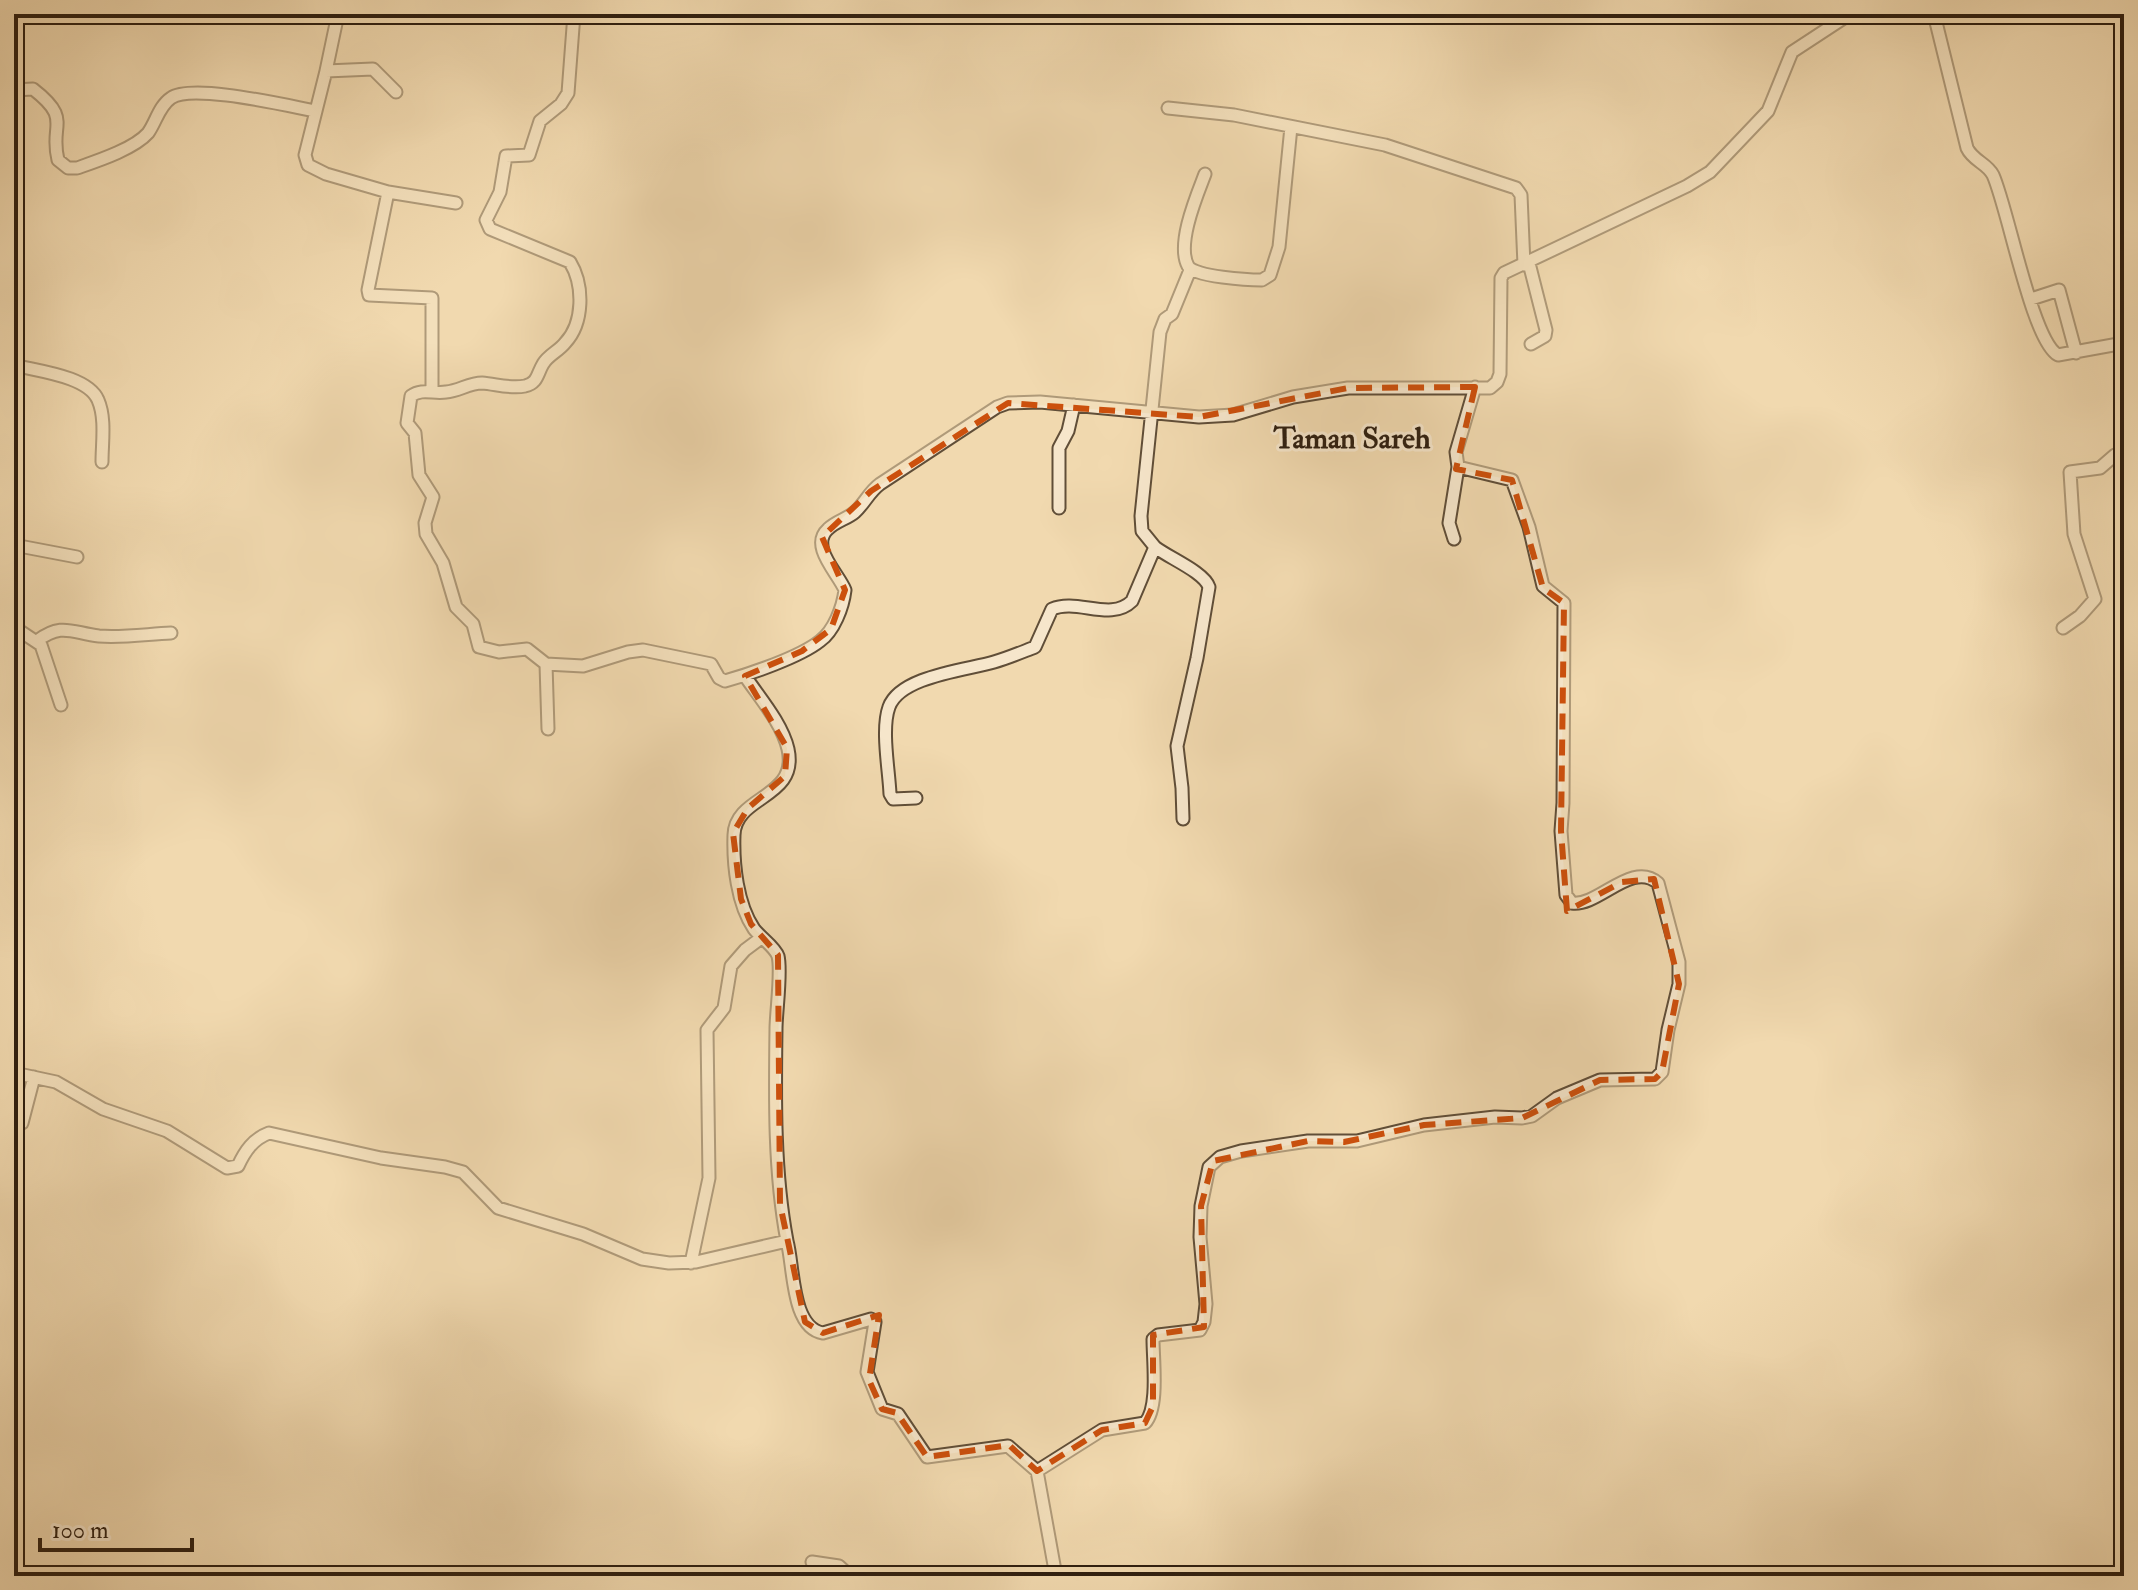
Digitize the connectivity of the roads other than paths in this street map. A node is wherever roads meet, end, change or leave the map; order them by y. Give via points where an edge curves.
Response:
1 (338, 14) edge
2 (574, 14) edge
3 (1850, 14) edge
4 (1934, 14) edge
5 (326, 71) junction
6 (14, 90) edge
7 (396, 92) dead end
8 (1168, 108) dead end
9 (316, 111) junction
10 (1291, 127) junction
11 (1205, 174) dead end
12 (388, 192) junction
13 (456, 203) dead end
14 (1526, 264) junction
15 (1190, 270) junction
16 (2031, 299) junction
17 (2124, 343) edge
18 (1531, 344) dead end
19 (2076, 353) junction
20 (14, 365) edge
21 (1475, 387) junction
22 (432, 391) junction
23 (1074, 405) junction
24 (1151, 413) junction
25 (2124, 455) edge
26 (102, 462) dead end
27 (1458, 467) junction
28 (1059, 508) dead end
29 (1454, 539) dead end
30 (14, 545) edge
31 (1155, 547) junction
32 (77, 557) dead end
33 (14, 627) edge
34 (2063, 628) dead end
35 (171, 633) dead end
36 (37, 641) junction
37 (546, 664) junction
38 (745, 676) junction
39 (61, 705) dead end
40 (548, 729) dead end
41 (916, 798) dead end
42 (1183, 819) dead end
43 (761, 938) junction
44 (14, 1073) edge
45 (34, 1077) junction
46 (22, 1123) dead end
47 (787, 1241) junction
48 (691, 1263) junction
49 (1037, 1471) junction
50 (812, 1562) dead end
51 (850, 1576) edge
52 (1056, 1576) edge

1 - 5 street
2 - 22 street via 566,98 540,121 529,155 505,157 500,192 486,220 490,229 570,262 580,303 577,326 532,384 473,384
3 - 14 street via 1792,52 1768,111 1710,172
4 - 16 street via 1967,148 1992,173
5 - 7 street via 373,69
5 - 9 street
6 - 9 street via 33,89 54,110 59,125 56,155 68,168 140,141 164,105 186,93
8 - 10 street
9 - 12 street via 305,155 308,165
10 - 14 street via 1385,145 1516,188 1521,195
10 - 15 street via 1279,247 1270,275 1248,280
11 - 15 street via 1189,214
12 - 13 street
12 - 22 street via 368,292 432,298
14 - 18 street via 1546,330
14 - 21 street via 1501,278 1499,378 1490,388
15 - 24 street via 1160,332
16 - 19 street via 2050,349 2058,355
16 - 19 street via 2059,290
17 - 19 street
20 - 26 street via 77,381 93,391 103,420
21 - 24 street via 1348,388 1233,415
21 - 27 street via 1456,452
22 - 37 street via 411,396 406,417 415,433 419,475 433,497 425,523 427,539 443,563 456,607 473,624 477,645 499,652 527,649
23 - 24 street
23 - 28 street via 1059,448
23 - 38 street via 997,407 871,491 858,510 822,537 823,551 845,590 831,629 802,651
24 - 31 street via 1141,527
25 - 34 street via 2115,455 2100,468 2070,472 2074,534 2095,599
27 - 29 street via 1449,523
27 - 49 street via 1512,480 1543,586 1564,603 1561,831 1566,895 1572,903 1582,904 1636,878 1658,883 1679,962 1662,1072 1655,1079 1600,1080 1522,1118 1424,1125 1344,1142 1308,1141 1241,1151 1213,1161 1201,1206 1204,1327 1153,1339 1153,1406 1145,1423 1102,1430
30 - 32 street
31 - 41 street via 1125,607 1061,605 1052,609 1035,647 929,678 890,704 890,794 893,799
31 - 42 street via 1205,578 1209,587 1177,746
33 - 36 street
35 - 36 street via 99,636 70,629
36 - 39 street
37 - 38 street via 583,666 651,650 711,664 721,680
37 - 40 street
38 - 43 street via 782,734 789,763 777,788 748,808 733,833 741,899
43 - 47 street via 778,957 777,1144
43 - 48 street via 731,966 724,1008 707,1030 709,1178
44 - 45 street
45 - 46 street
45 - 48 street via 167,1131 227,1168 238,1166 245,1150 269,1133 445,1167 463,1172 498,1208 642,1259
47 - 48 street
47 - 49 street via 798,1304 808,1326 823,1333 873,1320 869,1380 882,1409 898,1414 927,1457 1008,1446
49 - 52 street
50 - 51 street via 839,1566

